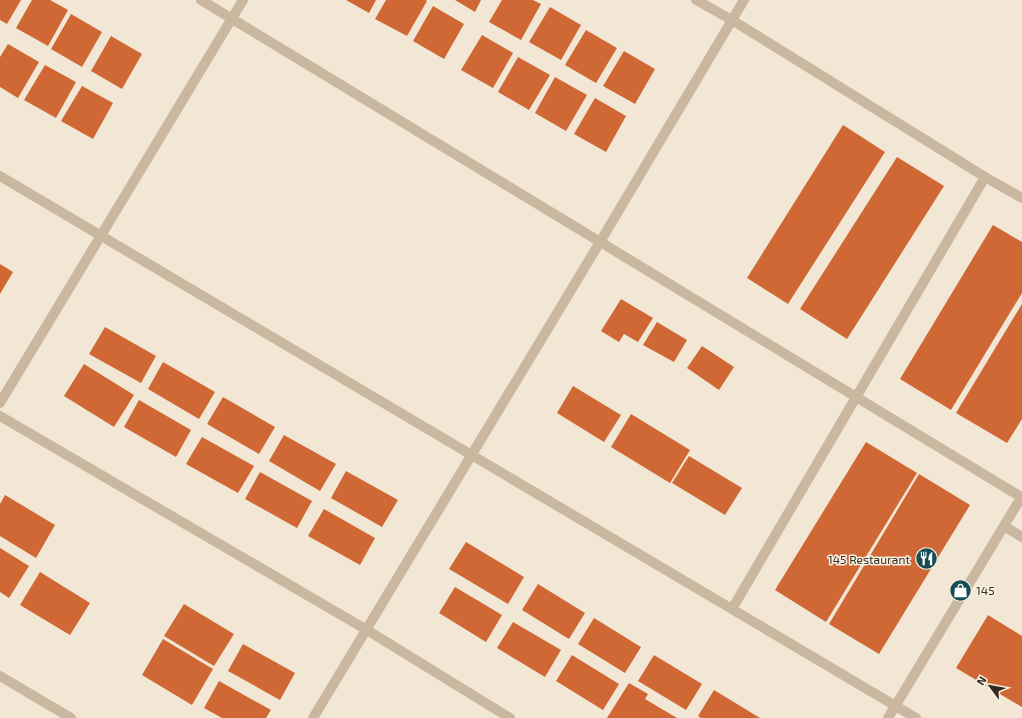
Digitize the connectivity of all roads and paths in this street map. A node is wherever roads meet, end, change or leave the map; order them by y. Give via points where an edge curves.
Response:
1 (201, 0) edge
2 (243, 0) edge
3 (696, 0) edge
4 (744, 0) edge
5 (232, 19) junction
6 (732, 20) junction
7 (0, 176) edge
8 (985, 177) junction
9 (1022, 198) edge
10 (101, 236) junction
11 (600, 242) junction
12 (857, 398) junction
13 (0, 403) edge
14 (0, 416) edge
15 (472, 455) junction
16 (1022, 497) edge
17 (1004, 526) junction
18 (1022, 537) edge
19 (732, 609) junction
20 (367, 630) junction
21 (0, 676) edge
22 (896, 706) junction
23 (71, 718) edge
24 (313, 718) edge
25 (510, 718) edge
26 (888, 718) edge
27 (916, 718) edge

1 - 5 lane
2 - 5 lane
3 - 6 lane
4 - 6 lane
5 - 10 lane
5 - 11 lane
6 - 8 lane
6 - 11 lane
7 - 10 lane
8 - 9 lane
8 - 12 lane
10 - 13 lane
10 - 15 lane
11 - 12 lane
11 - 15 lane
12 - 16 lane
12 - 19 lane
14 - 20 lane
15 - 19 lane
15 - 20 lane
16 - 17 lane
17 - 18 lane
17 - 22 lane
19 - 22 lane
20 - 24 lane
20 - 25 lane
21 - 23 lane
22 - 26 lane
22 - 27 lane

